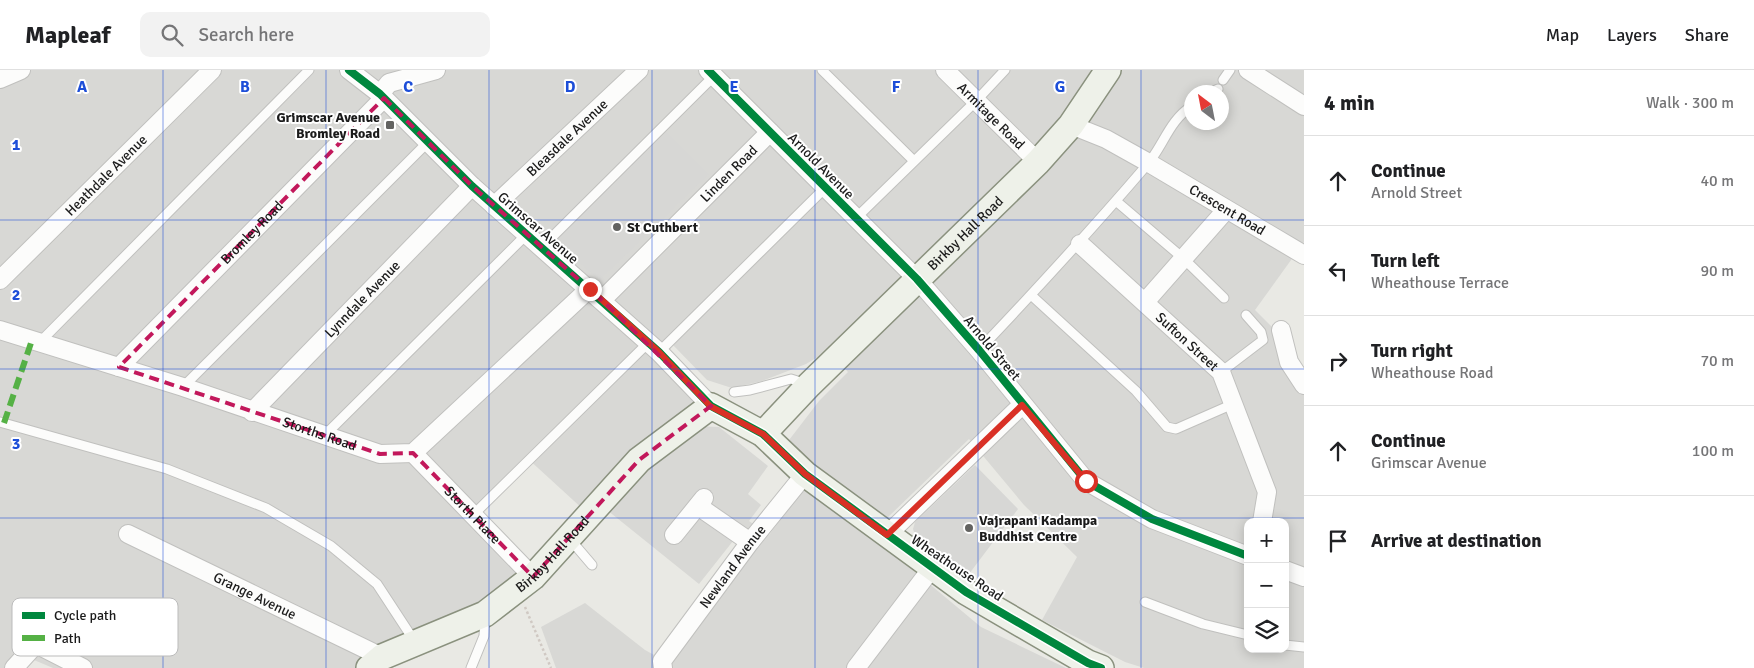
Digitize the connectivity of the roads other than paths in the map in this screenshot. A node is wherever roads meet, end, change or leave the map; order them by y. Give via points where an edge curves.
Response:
1 (21, 70) edge
2 (212, 70) edge
3 (309, 70) edge
4 (349, 70) edge
5 (436, 70) edge
6 (639, 70) edge
7 (822, 70) edge
8 (944, 70) edge
9 (1005, 70) edge
10 (1108, 70) edge
11 (1230, 70) edge
12 (1248, 70) edge
13 (711, 73) edge
14 (0, 79) edge
15 (1223, 80) dead end
16 (382, 96) junction
17 (976, 101) junction
18 (1304, 106) edge
19 (1184, 111) edge
20 (1071, 125) junction
21 (770, 132) junction
22 (428, 142) junction
23 (914, 162) junction
24 (1038, 162) junction
25 (1149, 162) junction
26 (472, 186) junction
27 (826, 187) junction
28 (1116, 201) junction
29 (494, 206) junction
30 (1226, 210) junction
31 (856, 218) junction
32 (527, 234) junction
33 (1080, 244) junction
34 (542, 247) junction
35 (1304, 255) edge
36 (1184, 258) junction
37 (917, 279) junction
38 (0, 280) edge
39 (596, 295) junction
40 (1031, 295) junction
41 (1224, 298) dead end
42 (1145, 302) junction
43 (1246, 315) dead end
44 (0, 330) edge
45 (1281, 330) dead end
46 (40, 342) junction
47 (654, 347) junction
48 (979, 350) junction
49 (119, 367) junction
50 (1221, 372) junction
51 (1301, 382) edge
52 (809, 385) junction
53 (183, 387) junction
54 (734, 392) dead end
55 (1233, 404) junction
56 (1022, 405) junction
57 (710, 406) junction
58 (252, 412) junction
59 (0, 422) edge
60 (763, 434) junction
61 (325, 436) junction
62 (413, 453) junction
63 (805, 474) junction
64 (473, 516) junction
65 (1263, 518) edge
66 (128, 534) dead end
67 (674, 535) dead end
68 (887, 535) junction
69 (569, 538) junction
70 (750, 542) junction
71 (1244, 554) edge
72 (592, 565) dead end
73 (932, 568) junction
74 (1289, 571) edge
75 (1304, 577) edge
76 (526, 583) junction
77 (1145, 602) dead end
78 (485, 614) junction
79 (1244, 634) edge
80 (416, 645) junction
81 (1289, 645) edge
82 (1304, 647) edge
83 (25, 656) edge
84 (60, 656) edge
85 (375, 663) edge
86 (662, 664) edge
87 (1092, 666) edge
88 (14, 668) edge
89 (83, 668) edge
90 (471, 668) edge
91 (856, 668) edge

1 - 14 street
2 - 38 street, Heathdale Avenue
3 - 46 lane
4 - 16 street, Grimscar Avenue
5 - 16 street, Bromley Road via 389,83
6 - 29 street, Bleasdale Avenue
7 - 23 lane
8 - 17 street, Armitage Road
9 - 17 lane
10 - 20 street, Birkby Hall Road
11 - 15 lane
12 - 18 street
13 - 21 street, Arnold Avenue
13 - 34 lane
16 - 22 street, Grimscar Avenue
16 - 49 street, Bromley Road
17 - 23 lane
17 - 24 street, Armitage Road
19 - 25 lane
20 - 24 street, Birkby Hall Road
20 - 25 street, Crescent Road
21 - 27 street, Arnold Avenue
21 - 39 street, Linden Road
22 - 26 street, Grimscar Avenue
22 - 53 lane
23 - 31 lane
24 - 37 street, Birkby Hall Road
25 - 28 lane
25 - 30 street, Crescent Road
26 - 29 street, Grimscar Avenue
26 - 58 street, Lynndale Avenue
27 - 31 street, Arnold Avenue
27 - 47 lane
28 - 33 lane
28 - 36 lane
29 - 32 street, Grimscar Avenue
30 - 35 street, Crescent Road
30 - 36 street
31 - 37 street, Arnold Avenue
32 - 34 street, Grimscar Avenue
32 - 61 lane
33 - 40 lane
33 - 42 street, Sufton Street
34 - 39 street, Grimscar Avenue
36 - 41 lane
36 - 42 street
37 - 48 street, Arnold Street
37 - 52 street, Birkby Hall Road
39 - 47 street, Grimscar Avenue
39 - 62 street
40 - 48 lane
40 - 55 lane via 1136,391 1167,427 1176,429
42 - 50 street, Sufton Street
43 - 50 lane via 1262,332 1263,340
44 - 46 street, Storths Road
45 - 51 street via 1289,362
46 - 49 street, Storths Road
47 - 57 street, Grimscar Avenue
47 - 64 lane
48 - 56 street, Arnold Street
49 - 53 street, Storths Road
50 - 55 street, Sufton Street
52 - 54 lane via 792,379
52 - 60 street, Birkby Hall Road
53 - 58 street, Storths Road
55 - 65 street, Sufton Street via 1267,492
56 - 68 street
56 - 71 street, Arnold Street via 1086,481 1152,519
57 - 60 street, Grimscar Avenue
57 - 69 street, Birkby Hall Road via 639,460
58 - 61 street, Storths Road
59 - 80 lane via 167,469 266,508 331,546 376,584
60 - 63 street, Wheathouse Road
61 - 62 street, Storths Road via 380,454
62 - 64 street, Storth Place
63 - 68 street, Wheathouse Road
63 - 70 street, Newland Avenue
64 - 76 street, Storth Place
66 - 85 street, Grange Avenue
67 - 70 street via 701,502
68 - 73 street, Wheathouse Road
69 - 72 lane
69 - 76 street, Birkby Hall Road
70 - 86 street, Newland Avenue
73 - 87 street, Wheathouse Road via 966,592
73 - 91 street
74 - 75 street
76 - 78 street, Birkby Hall Road
77 - 79 lane via 1203,624
78 - 80 street, Birkby Hall Road
78 - 90 lane via 484,636
80 - 85 street, Birkby Hall Road
81 - 82 lane
83 - 88 street
84 - 89 street

